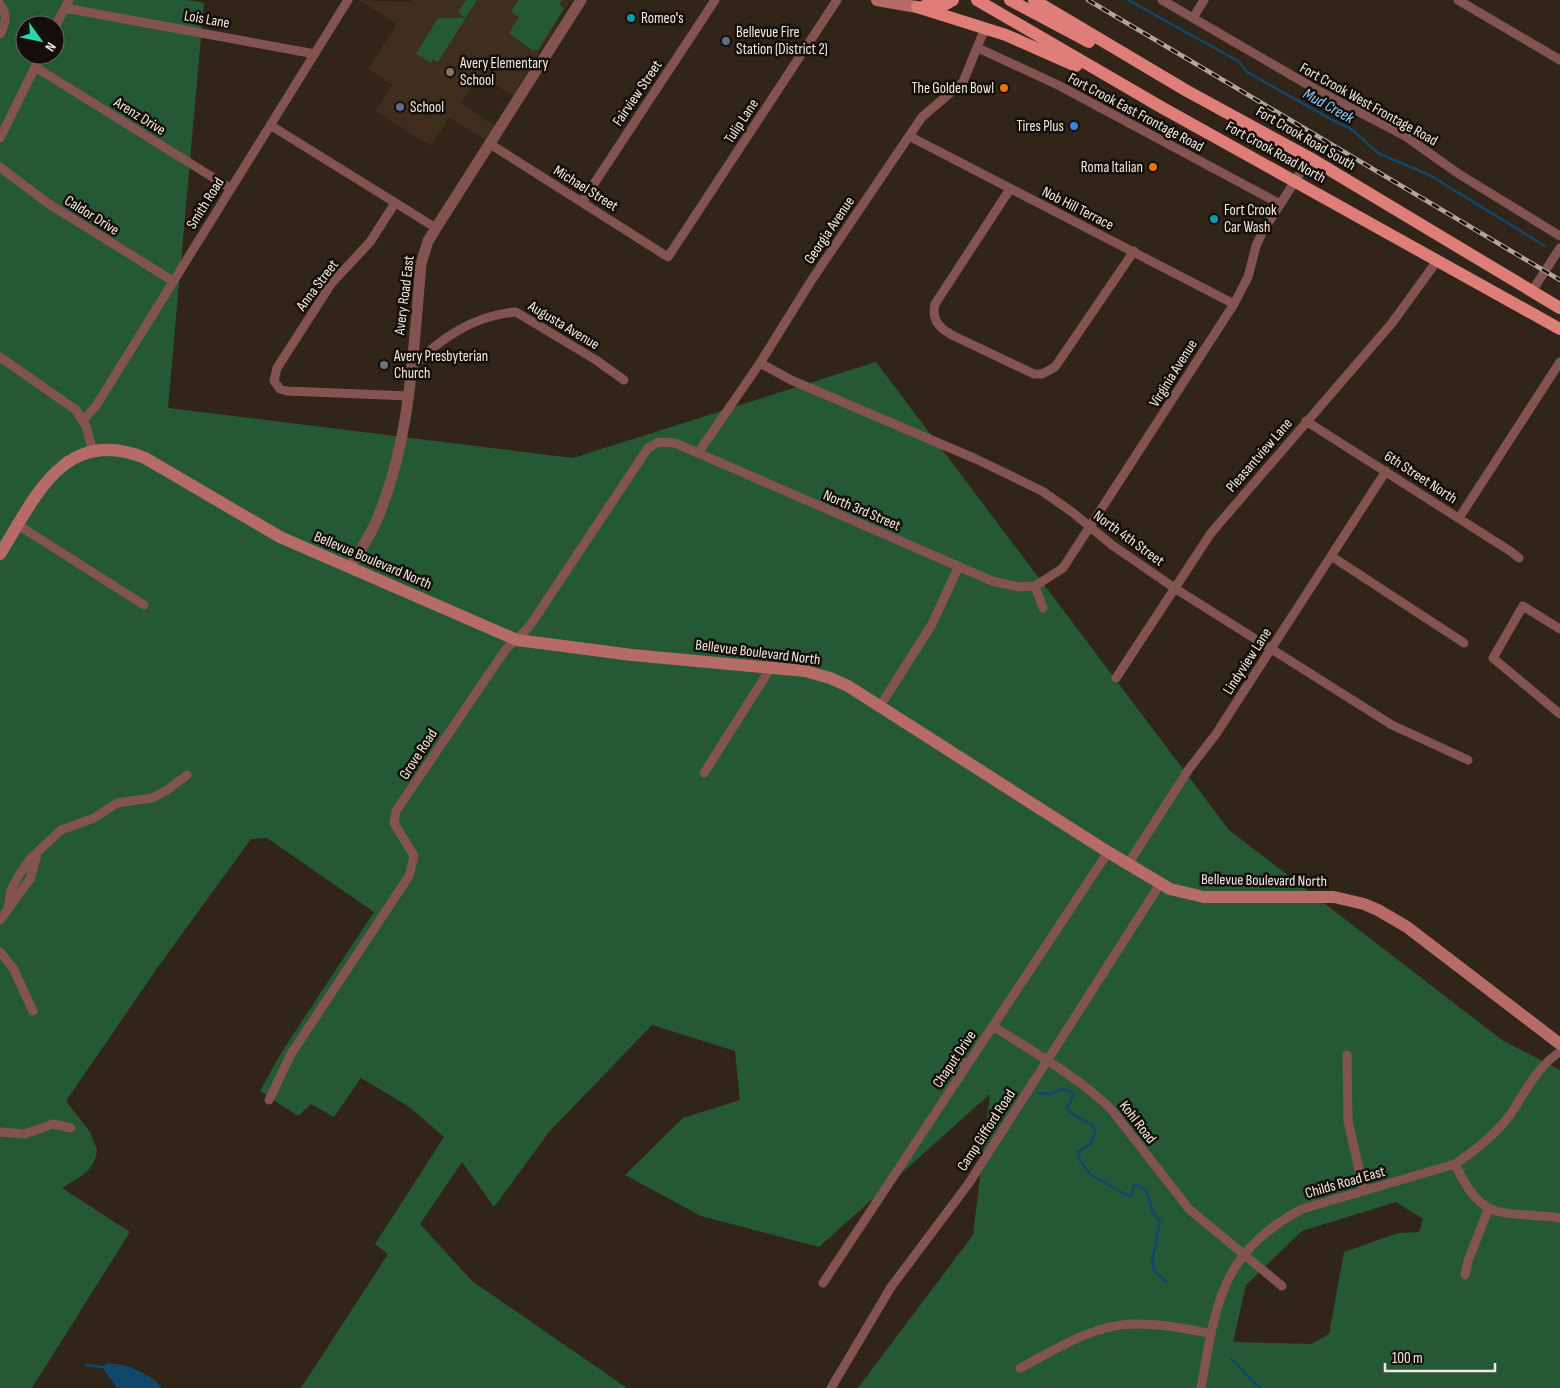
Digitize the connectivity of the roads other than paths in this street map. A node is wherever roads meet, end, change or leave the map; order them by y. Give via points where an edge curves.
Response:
1 (348, 0) edge
2 (582, 0) edge
3 (715, 0) edge
4 (837, 0) edge
5 (877, 0) edge
6 (953, 0) edge
7 (978, 0) edge
8 (1010, 0) edge
9 (1034, 0) edge
10 (1162, 0) edge
11 (1204, 0) edge
12 (1458, 0) edge
13 (1, 3) edge
14 (67, 4) edge
15 (916, 7) junction
16 (1193, 18) junction
17 (985, 28) junction
18 (0, 34) edge
19 (978, 48) junction
20 (314, 54) junction
21 (1133, 59) junction
22 (1560, 60) edge
23 (35, 67) joint
24 (1130, 89) junction
25 (270, 125) junction
26 (910, 136) junction
27 (0, 138) edge
28 (490, 144) junction
29 (1310, 158) junction
30 (0, 167) edge
31 (1295, 182) junction
32 (230, 188) junction
33 (1010, 189) junction
34 (582, 202) junction
35 (395, 203) junction
36 (1280, 204) junction
37 (436, 228) junction
38 (1560, 236) edge
39 (1560, 248) edge
40 (1134, 252) junction
41 (668, 257) joint
42 (1437, 261) junction
43 (173, 281) junction
44 (1532, 291) junction
45 (1234, 304) junction
46 (1560, 308) edge
47 (1560, 329) edge
48 (0, 357) edge
49 (1560, 362) edge
50 (760, 363) junction
51 (411, 369) junction
52 (624, 380) dead end
53 (409, 396) junction
54 (83, 420) junction
55 (1306, 421) junction
56 (659, 442) joint
57 (93, 452) junction
58 (698, 453) junction
59 (1386, 471) junction
60 (1459, 518) junction
61 (18, 525) junction
62 (1091, 527) junction
63 (0, 554) edge
64 (1331, 556) junction
65 (1518, 558) dead end
66 (959, 566) junction
67 (350, 567) junction
68 (1035, 586) junction
69 (1176, 589) junction
70 (144, 605) dead end
71 (1043, 608) dead end
72 (1560, 629) edge
73 (517, 640) junction
74 (1464, 643) dead end
75 (1272, 648) junction
76 (770, 669) junction
77 (1116, 678) dead end
78 (880, 706) junction
79 (1560, 714) edge
80 (1468, 760) dead end
81 (704, 773) dead end
82 (187, 774) dead end
83 (1108, 852) junction
84 (1128, 864) junction
85 (1160, 884) junction
86 (0, 920) edge
87 (0, 952) edge
88 (33, 1011) dead end
89 (993, 1026) junction
90 (1560, 1044) edge
91 (1560, 1052) edge
92 (1347, 1055) dead end
93 (957, 1059) dead end
94 (1047, 1061) junction
95 (966, 1065) junction
96 (269, 1100) dead end
97 (71, 1128) dead end
98 (0, 1132) edge
99 (1455, 1164) junction
100 (1364, 1192) junction
101 (1488, 1210) junction
102 (1560, 1218) edge
103 (1243, 1256) junction
104 (1465, 1275) dead end
105 (823, 1283) dead end
106 (1282, 1286) dead end
107 (1209, 1333) junction
108 (1020, 1368) dead end
109 (831, 1388) edge
110 (1201, 1388) edge

1 - 20 street, Smith Road
2 - 28 street, Avery Road East
3 - 34 street, Fairview Street
4 - 41 street, Tulip Lane
5 - 15 main road
6 - 15 main road
7 - 24 main road, Fort Crook Road North
8 - 21 main road via 1090,42
9 - 21 main road, Fort Crook Road South
10 - 16 street, Fort Crook West Frontage Road
11 - 16 street
12 - 22 street
13 - 18 street via 6,14
14 - 20 street, Lois Lane
15 - 17 main road
16 - 38 street, Fort Crook West Frontage Road via 1319,92 1405,136 1459,174
17 - 19 street, Georgia Avenue
17 - 24 main road
19 - 26 street, Georgia Avenue via 959,87 929,111
19 - 36 street, Fort Crook East Frontage Road via 1058,86
20 - 25 street, Smith Road
21 - 29 main road, Fort Crook Road South
23 - 27 street
23 - 32 street, Arenz Drive
24 - 31 main road, Fort Crook Road North
25 - 32 street, Smith Road
25 - 35 street
26 - 33 street, Nob Hill Terrace
26 - 50 street, Georgia Avenue via 811,281
28 - 34 street, Michael Street
28 - 37 street, Avery Road East
29 - 31 street, Virginia Avenue
29 - 44 main road, Fort Crook Road South
30 - 43 street, Caldor Drive via 49,204
31 - 36 street, Virginia Avenue
31 - 42 main road, Fort Crook Road North
32 - 43 street, Smith Road
33 - 40 street, Nob Hill Terrace
33 - 40 street via 935,304 933,313 946,332 1034,374 1042,374 1055,367
34 - 41 street, Michael Street
35 - 37 street
35 - 53 street, Anna Street via 370,242 331,284 277,368 274,381 280,389
36 - 45 street, Virginia Avenue via 1258,239 1248,277
37 - 51 street, Avery Road East via 421,264
39 - 44 street
40 - 45 street, Nob Hill Terrace
42 - 47 main road, Fort Crook Road North
42 - 55 street, Pleasantview Lane via 1392,323
43 - 54 street, Smith Road via 96,406
44 - 46 main road, Fort Crook Road South
45 - 62 street, Virginia Avenue
48 - 54 street via 69,404
49 - 60 street
50 - 58 street, Georgia Avenue
50 - 62 street, North 4th Street via 791,380 976,459 1042,491
51 - 52 street, Augusta Avenue via 429,349 454,333 516,312
51 - 53 street, Avery Road East
53 - 67 street, Avery Road East via 400,444 381,508
54 - 57 street
55 - 59 street, 6th Street North
55 - 69 street, Pleasantview Lane via 1211,534
56 - 58 street, North 3rd Street via 675,443
56 - 73 street, Grove Road via 648,448
57 - 61 main road, Bellevue Boulevard North via 76,456 53,472
57 - 67 main road, Bellevue Boulevard North via 119,450 145,458 280,537
58 - 66 street, North 3rd Street
59 - 60 street, 6th Street North
59 - 64 street, Lindyview Lane
60 - 65 street, 6th Street North
61 - 63 main road, Bellevue Boulevard North
61 - 70 street
62 - 68 street, Virginia Avenue via 1063,568
62 - 69 street, North 4th Street
64 - 74 street
64 - 75 street, Lindyview Lane
66 - 68 street, North 3rd Street via 1007,585
66 - 78 street via 931,626
67 - 73 main road, Bellevue Boulevard North
68 - 71 street
69 - 75 street, North 4th Street
69 - 77 street, Pleasantview Lane
72 - 79 street via 1523,606 1493,658
73 - 76 main road, Bellevue Boulevard North
73 - 96 street, Grove Road via 506,649 396,811 394,824 414,856 409,876 291,1054
75 - 80 street, North 4th Street via 1392,725
75 - 84 street, Lindyview Lane
76 - 78 main road, Bellevue Boulevard North via 805,671 830,678
76 - 81 street
78 - 83 main road, Bellevue Boulevard North
82 - 86 street via 152,798 117,803 94,818 61,830 38,851 14,883 8,909
83 - 84 main road, Bellevue Boulevard North
83 - 89 street, Chaput Drive
84 - 85 main road, Bellevue Boulevard North
85 - 90 main road, Bellevue Boulevard North via 1204,897 1334,897 1364,904 1407,927
85 - 94 street, Camp Gifford Road
87 - 88 street via 13,968
89 - 94 street, Kohl Road
89 - 95 street, Chaput Drive
91 - 99 street, Childs Road East via 1541,1068 1494,1133
92 - 100 street via 1348,1121
93 - 95 street
94 - 103 street, Kohl Road via 1106,1104 1189,1209
94 - 109 street, Camp Gifford Road via 960,1195 891,1287
95 - 105 street, Chaput Drive
97 - 98 street via 52,1124 25,1134
99 - 100 street, Childs Road East
99 - 101 street via 1471,1195
100 - 103 street, Childs Road East via 1295,1212 1272,1228
101 - 102 street
101 - 104 street
103 - 106 street, Kohl Road
103 - 107 street, Childs Road East via 1222,1292
107 - 108 street via 1154,1324 1119,1325 1081,1337
107 - 110 street, Childs Road East

